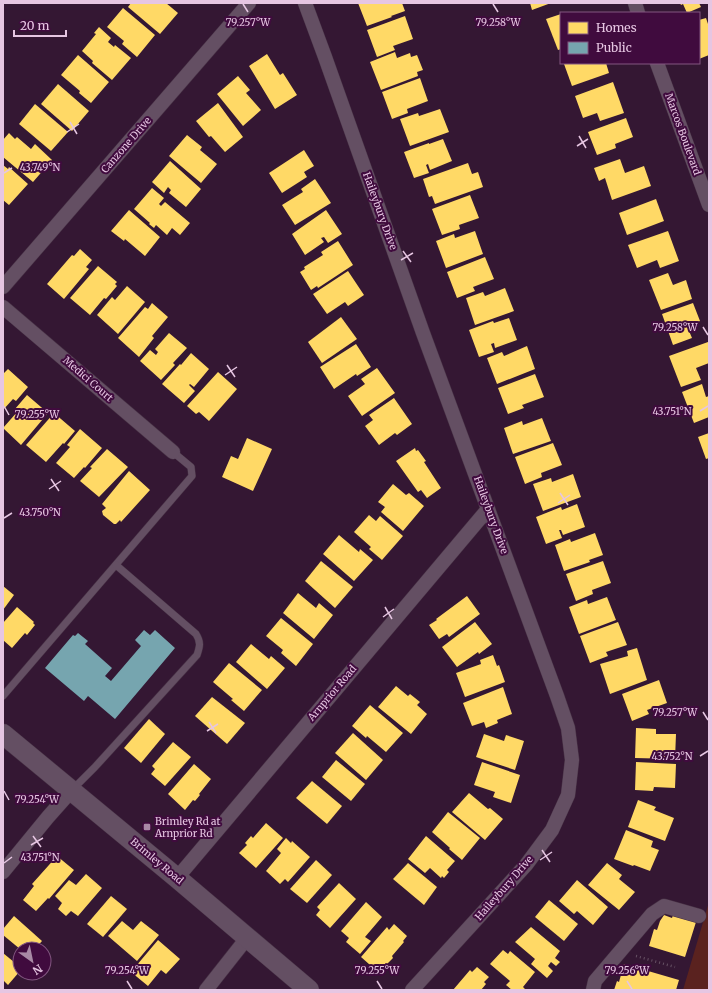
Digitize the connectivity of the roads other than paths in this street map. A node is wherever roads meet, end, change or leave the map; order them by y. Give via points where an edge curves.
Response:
1 (249, 3) edge
2 (304, 3) edge
3 (657, 64) edge
4 (706, 187) edge
5 (709, 205) edge
6 (3, 287) edge
7 (3, 307) edge
8 (173, 452) joint
9 (488, 509) junction
10 (116, 565) junction
11 (3, 696) edge
12 (3, 734) edge
13 (72, 790) junction
14 (3, 872) edge
15 (177, 878) junction
16 (699, 916) dead end
17 (248, 938) junction
18 (206, 990) edge
19 (309, 990) edge
20 (412, 990) edge
21 (593, 990) edge

1 - 6 street, Canzone Drive
2 - 9 street, Haileybury Drive
3 - 4 street, Marcos Boulevard
4 - 5 street, Marcos Boulevard
7 - 8 street, Medici Court
8 - 10 lane via 191,467 192,476
9 - 15 street, Arnprior Road
9 - 20 street, Haileybury Drive via 568,728 572,760 568,795 552,830 526,865
10 - 11 lane
10 - 13 lane via 196,634 200,646 197,655
12 - 13 main road, Brimley Road
13 - 14 street
13 - 15 main road, Brimley Road
15 - 17 main road, Brimley Road
16 - 21 street via 664,906 652,914 595,981
17 - 18 street
17 - 19 main road, Brimley Road

